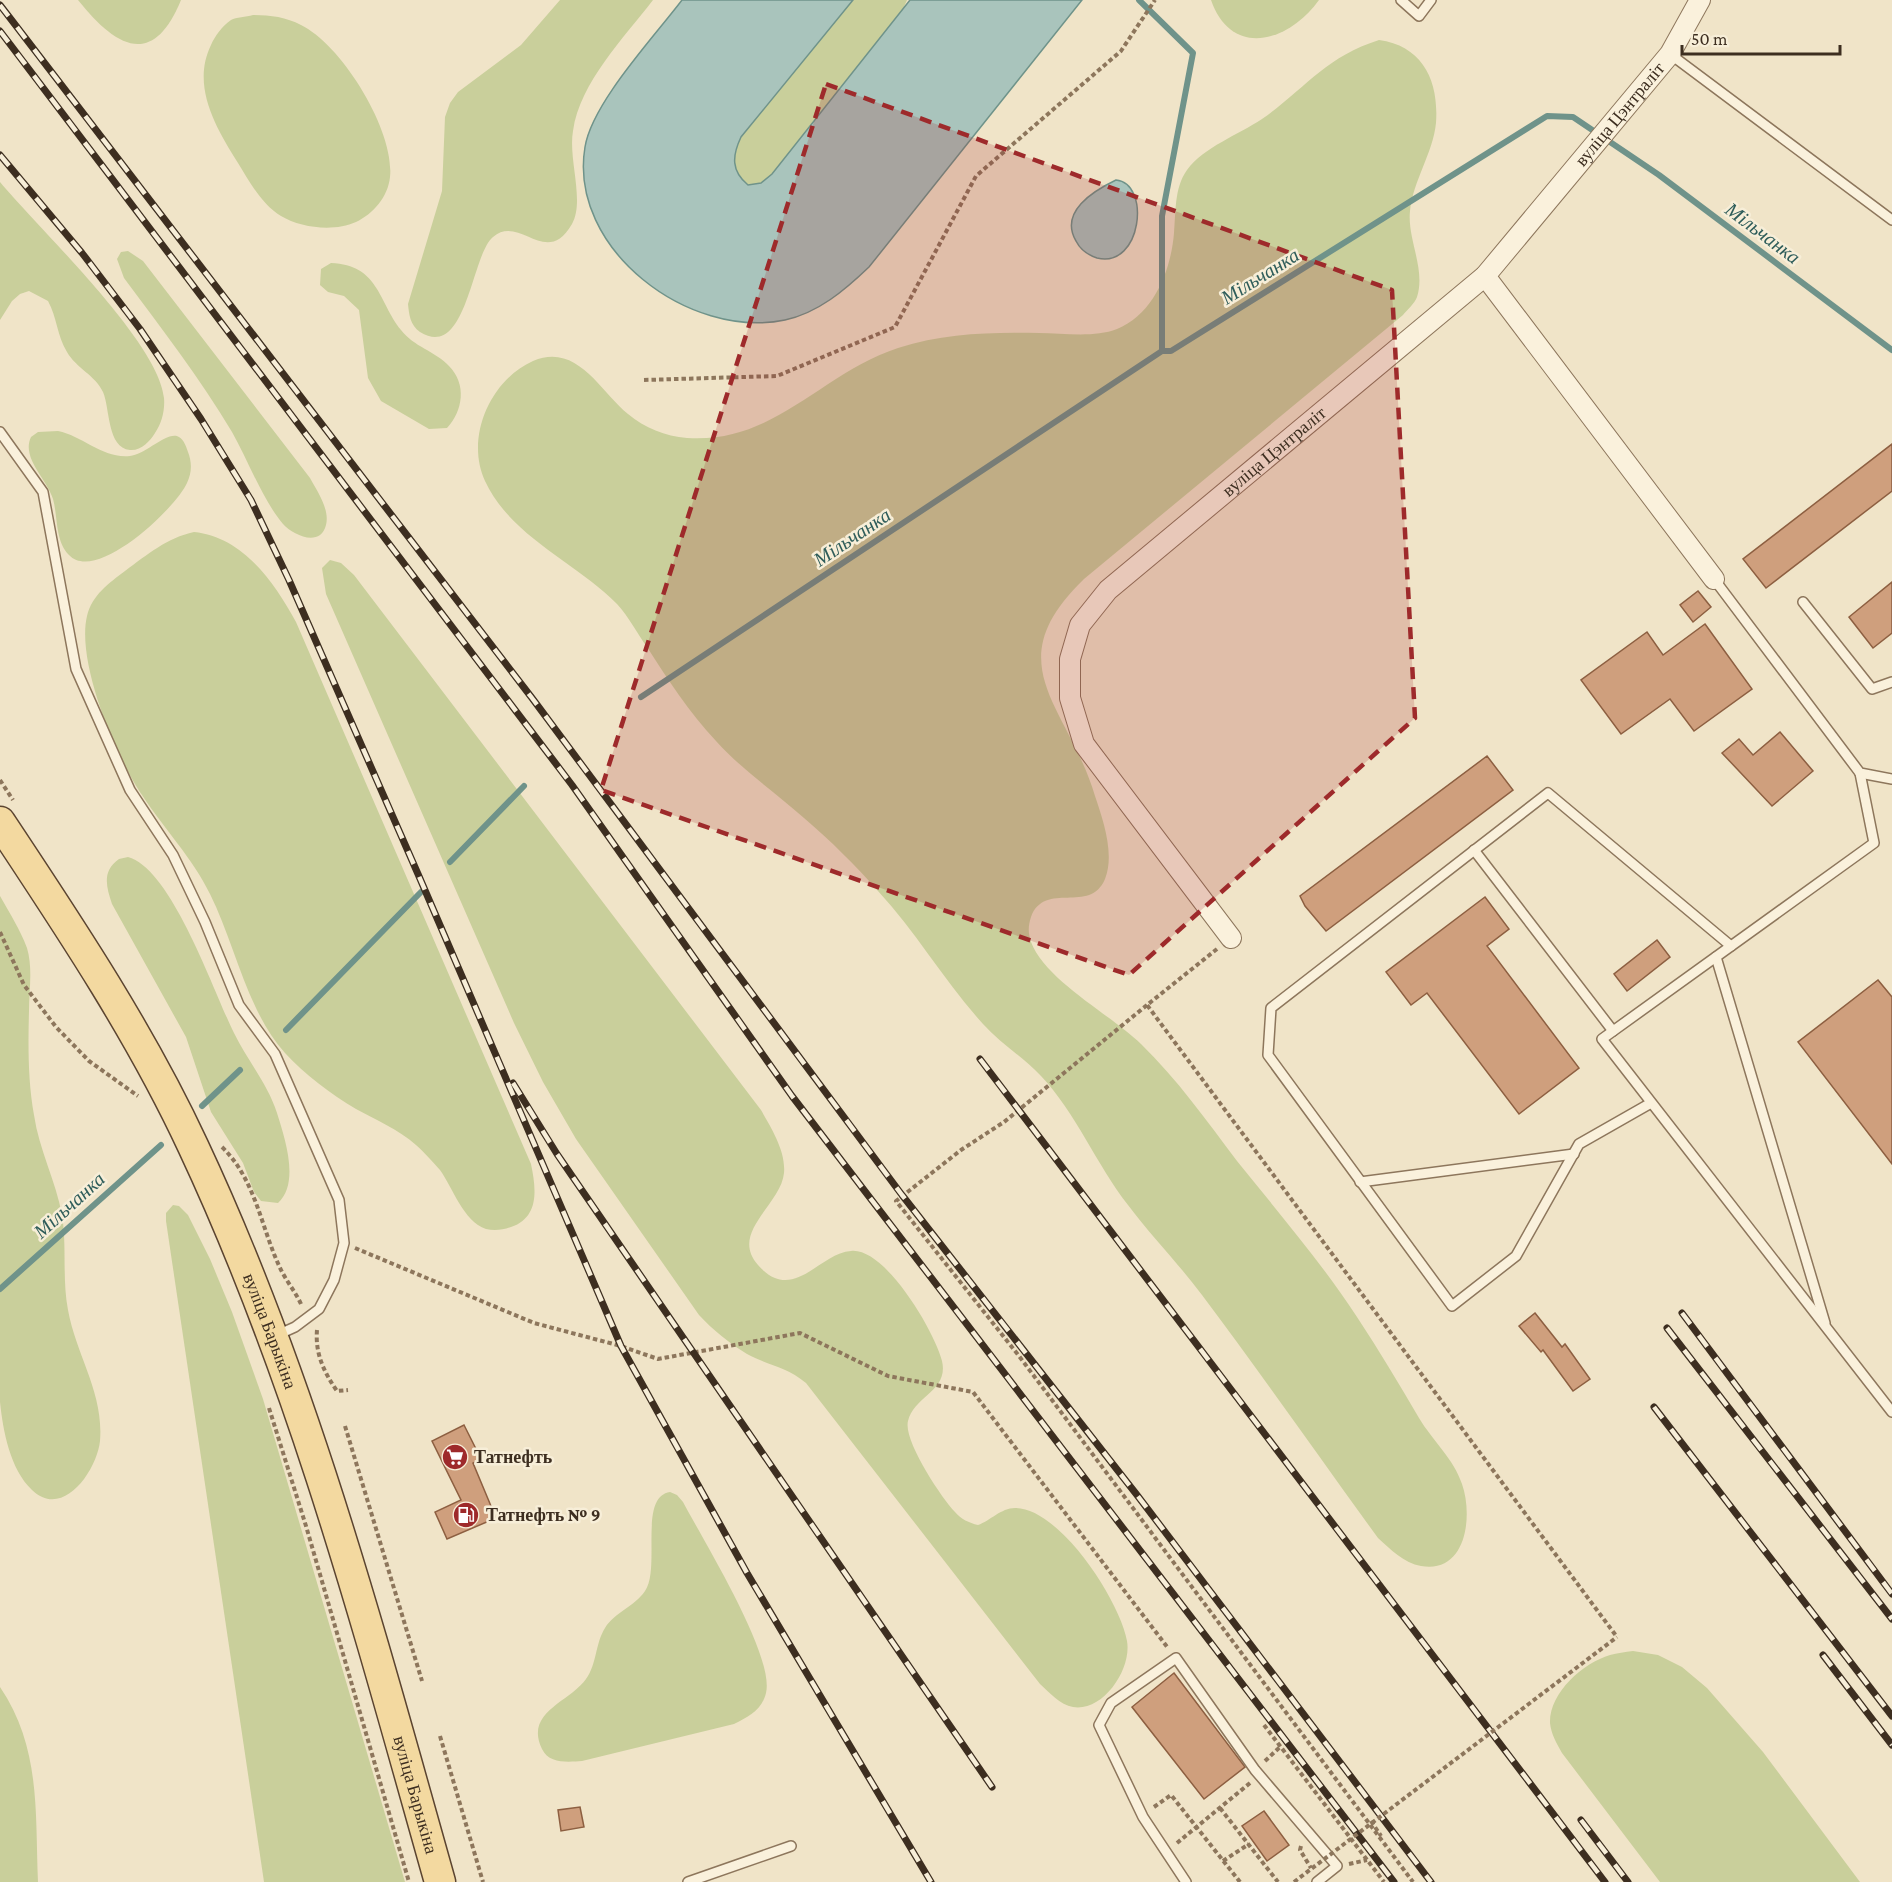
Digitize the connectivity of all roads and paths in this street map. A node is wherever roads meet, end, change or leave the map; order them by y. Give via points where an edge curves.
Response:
1 (1401, 0) edge
2 (1431, 0) edge
3 (1700, 0) edge
4 (1154, 1) edge
5 (1670, 54) junction
6 (1892, 220) edge
7 (1485, 276) junction
8 (644, 380) dead end
9 (0, 432) edge
10 (1714, 579) joint
11 (1803, 602) dead end
12 (1892, 682) edge
13 (1860, 773) junction
14 (1892, 779) edge
15 (0, 822) edge
16 (1474, 850) junction
17 (0, 932) edge
18 (1231, 938) joint
19 (1731, 946) junction
20 (1716, 957) junction
21 (1147, 1005) junction
22 (1613, 1031) junction
23 (141, 1099) dead end
24 (1651, 1103) junction
25 (216, 1139) dead end
26 (1574, 1154) junction
27 (1360, 1182) junction
28 (344, 1243) junction
29 (319, 1309) junction
30 (307, 1317) junction
31 (1827, 1329) junction
32 (316, 1335) junction
33 (272, 1337) junction
34 (348, 1390) dead end
35 (267, 1403) dead end
36 (1892, 1412) edge
37 (345, 1426) dead end
38 (1176, 1658) junction
39 (422, 1681) dead end
40 (1264, 1725) dead end
41 (440, 1736) dead end
42 (1280, 1747) junction
43 (1255, 1770) junction
44 (1220, 1808) junction
45 (1148, 1812) dead end
46 (1371, 1821) junction
47 (1195, 1827) junction
48 (1249, 1844) junction
49 (791, 1846) dead end
50 (1164, 1848) junction
51 (1223, 1861) junction
52 (409, 1882) edge
53 (440, 1882) edge
54 (483, 1882) edge
55 (688, 1882) edge
56 (1186, 1882) edge
57 (1240, 1882) edge
58 (1278, 1882) edge
59 (1294, 1882) edge
60 (1317, 1882) edge
61 (1384, 1882) edge
62 (1413, 1882) edge

1 - 2 lane via 1419,16
3 - 5 street, вуліца Цэнтраліт
4 - 8 path via 1121,51 976,176 895,327 777,376
5 - 6 lane
5 - 7 street, вуліца Цэнтраліт
7 - 10 street
7 - 18 street, вуліца Цэнтраліт via 1108,590 1080,625 1070,659 1070,698 1084,744
9 - 28 lane via 43,492 76,669 130,790 173,855 240,1005 275,1054 339,1200
10 - 13 lane
11 - 12 lane via 1872,689
13 - 14 lane
13 - 19 lane via 1874,843
15 - 33 main road, вуліца Барыкіна via 104,985 172,1103 222,1212
16 - 19 lane via 1548,793
16 - 22 lane
16 - 27 lane via 1271,1008 1268,1055
17 - 23 path via 24,985 56,1027 89,1061
18 - 21 path
19 - 20 lane
20 - 22 lane
20 - 31 lane
21 - 46 path, bridge via 1617,1637
21 - 62 path via 1004,1122 961,1150 896,1202 1019,1356
22 - 24 lane via 1602,1039
24 - 26 lane via 1579,1144
24 - 31 lane
25 - 30 path via 235,1158 283,1273
26 - 27 lane
26 - 27 lane via 1516,1256 1452,1306
28 - 29 lane via 334,1280
28 - 38 path via 534,1323 658,1359 800,1333 888,1377 973,1392
29 - 30 lane
29 - 32 path
30 - 32 path
30 - 33 lane
31 - 36 lane
32 - 34 path via 318,1356 328,1377 337,1391
33 - 53 main road, вуліца Барыкіна via 323,1482
35 - 52 path
37 - 39 path
38 - 43 lane
38 - 50 lane via 1111,1703 1099,1725 1143,1817
40 - 42 path
41 - 54 path
42 - 43 path
42 - 61 path
43 - 44 path via 1251,1782
43 - 60 lane via 1336,1866
44 - 47 path
44 - 48 path
45 - 47 path via 1171,1795
46 - 59 path, bridge
46 - 62 path
47 - 50 path via 1172,1847
47 - 51 path
48 - 51 path
48 - 58 path
49 - 55 lane
50 - 56 lane
51 - 57 path

